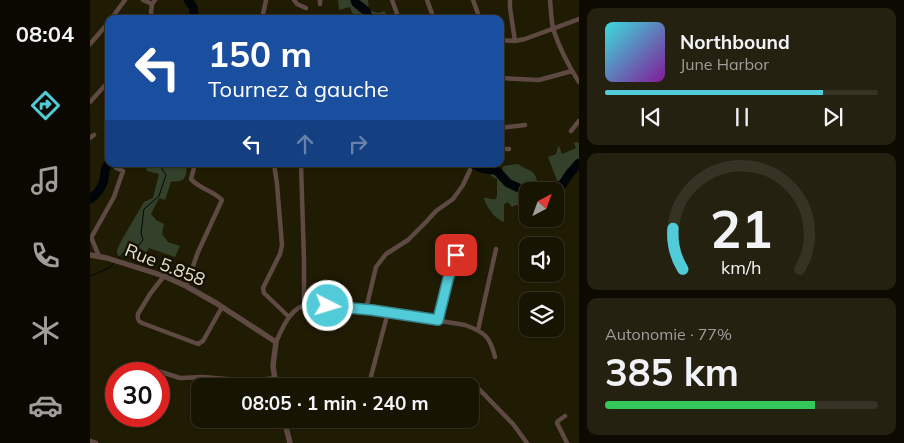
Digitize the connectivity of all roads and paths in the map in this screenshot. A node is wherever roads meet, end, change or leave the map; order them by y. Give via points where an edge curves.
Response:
1 (125, 0) edge
2 (143, 0) edge
3 (266, 0) edge
4 (294, 0) edge
5 (392, 0) edge
6 (427, 0) edge
7 (473, 0) edge
8 (510, 0) edge
9 (550, 0) edge
10 (154, 2) edge
11 (306, 8) dead end
12 (114, 15) edge
13 (151, 15) edge
14 (263, 15) edge
15 (398, 15) edge
16 (433, 15) edge
17 (479, 15) edge
18 (579, 19) edge
19 (105, 27) edge
20 (553, 28) junction
21 (504, 40) edge
22 (515, 41) junction
23 (90, 44) edge
24 (572, 71) junction
25 (504, 78) edge
26 (579, 82) edge
27 (105, 85) edge
28 (90, 102) edge
29 (579, 121) edge
30 (525, 125) dead end
31 (504, 128) edge
32 (571, 130) dead end
33 (504, 149) edge
34 (509, 149) dead end
35 (116, 167) edge
36 (194, 167) edge
37 (274, 167) edge
38 (301, 167) edge
39 (470, 170) dead end
40 (91, 237) edge
41 (496, 249) dead end
42 (90, 255) edge
43 (456, 255) dead end
44 (99, 256) junction
45 (164, 276) junction
46 (186, 286) junction
47 (304, 305) junction
48 (222, 307) junction
49 (366, 309) junction
50 (388, 312) junction
51 (289, 316) junction
52 (438, 320) junction
53 (478, 330) junction
54 (276, 342) junction
55 (495, 357) dead end
56 (170, 375) edge
57 (215, 378) edge
58 (275, 378) edge
59 (372, 378) edge
60 (479, 389) edge
61 (566, 416) dead end
62 (286, 428) edge
63 (90, 442) edge
64 (96, 443) edge
65 (290, 443) edge
66 (527, 443) edge
67 (567, 443) edge

1 - 12 street
2 - 10 street
3 - 14 street
4 - 11 street
5 - 15 street
6 - 16 street
7 - 17 street
8 - 22 street
9 - 20 street
10 - 13 street
18 - 20 street
19 - 23 street
20 - 22 street
20 - 24 street
21 - 22 street
24 - 25 street via 538,80
24 - 26 street
27 - 28 street
29 - 32 street
30 - 31 street
33 - 34 street
35 - 40 street via 122,171 114,197
36 - 46 street via 191,179 196,185 222,200
37 - 51 street via 282,245 263,288 264,293
38 - 47 street
39 - 49 street via 453,198 408,240 386,254 376,267
40 - 44 street
41 - 53 street
42 - 44 street, Rue 5.858
43 - 52 street
44 - 45 street, Rue 5.858
45 - 46 street, Rue 5.858
45 - 48 street via 138,314 137,318 142,323 198,344 203,341
46 - 48 street, Rue 5.858
47 - 49 street
47 - 51 street
48 - 54 street, Rue 5.858
49 - 50 street
50 - 52 street
50 - 59 street
51 - 54 street
52 - 53 street
53 - 55 street via 492,345
54 - 58 street
56 - 57 street
60 - 66 street
61 - 67 street via 557,423
62 - 65 street
63 - 64 street

